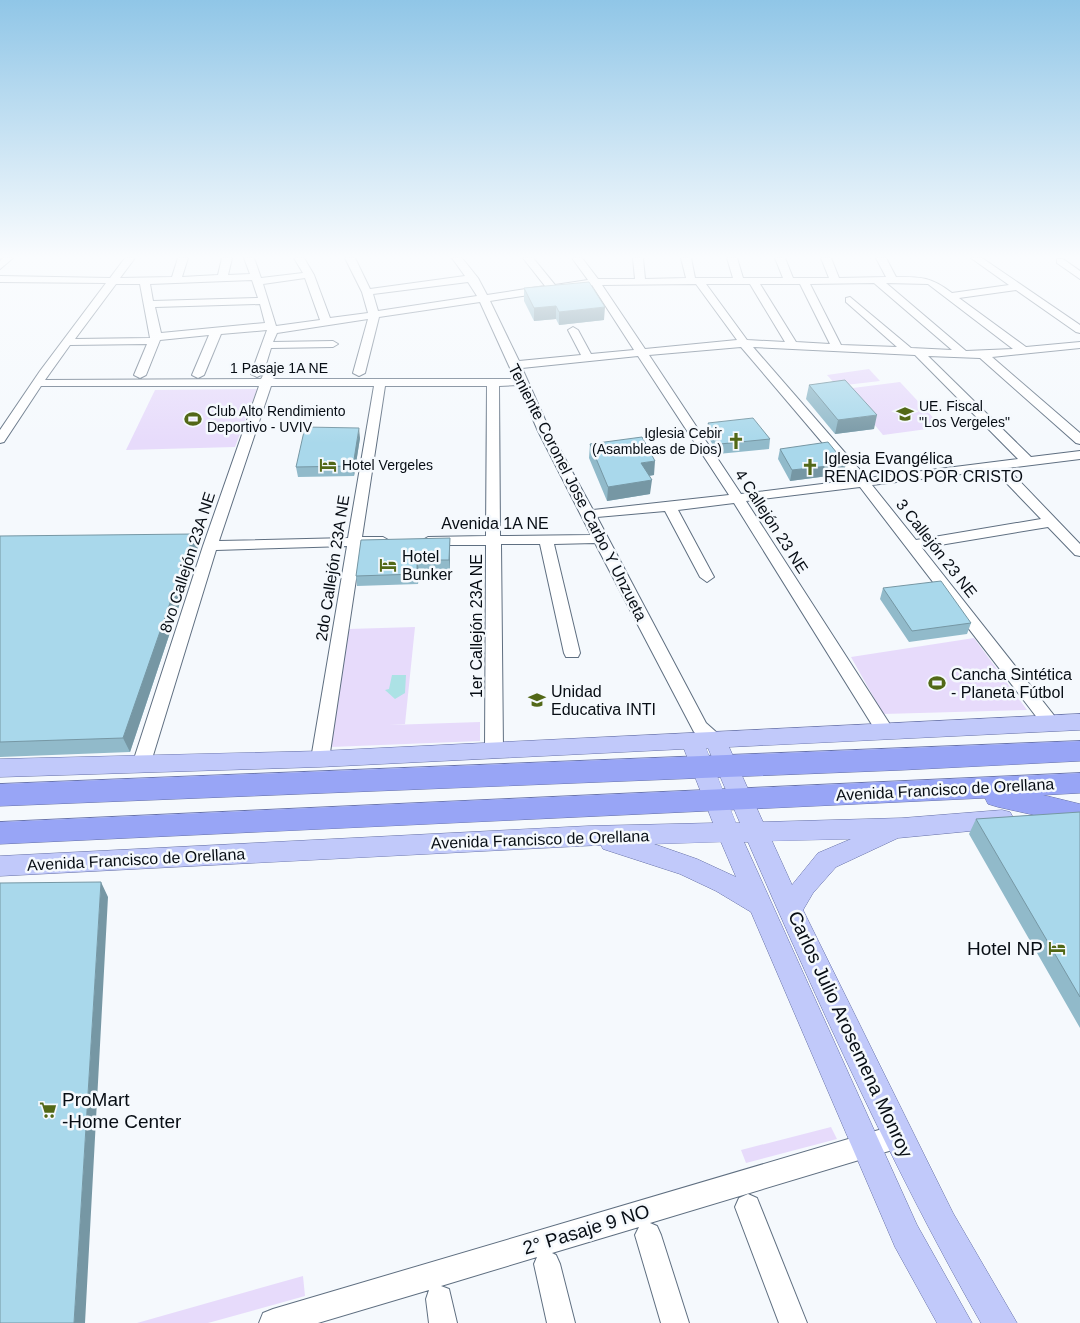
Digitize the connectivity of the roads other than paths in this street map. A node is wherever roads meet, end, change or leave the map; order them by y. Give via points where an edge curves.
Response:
1 (83, 320) edge
2 (152, 320) edge
3 (269, 320) edge
4 (336, 320) edge
5 (373, 320) edge
6 (495, 320) edge
7 (619, 320) edge
8 (726, 320) edge
9 (777, 320) edge
10 (824, 320) edge
11 (874, 320) edge
12 (922, 320) edge
13 (982, 320) edge
14 (326, 321) joint
15 (1074, 322) edge
16 (271, 328) junction
17 (573, 330) dead end
18 (1080, 330) edge
19 (216, 332) junction
20 (155, 339) junction
21 (67, 342) junction
22 (744, 343) junction
23 (333, 344) dead end
24 (268, 345) junction
25 (792, 345) junction
26 (1080, 345) edge
27 (838, 347) junction
28 (913, 351) junction
29 (1025, 352) junction
30 (641, 353) junction
31 (962, 354) junction
32 (983, 354) junction
33 (587, 357) junction
34 (359, 373) junction
35 (517, 373) junction
36 (198, 374) junction
37 (140, 375) junction
38 (264, 377) junction
39 (40, 378) junction
40 (493, 382) junction
41 (380, 383) junction
42 (0, 439) edge
43 (1080, 440) edge
44 (1080, 455) edge
45 (1027, 461) junction
46 (997, 465) junction
47 (863, 482) junction
48 (738, 499) junction
49 (669, 507) junction
50 (590, 514) junction
51 (1051, 522) junction
52 (600, 539) junction
53 (493, 540) junction
54 (546, 540) junction
55 (394, 541) edge
56 (414, 541) edge
57 (354, 542) junction
58 (912, 544) junction
59 (210, 546) junction
60 (1080, 552) edge
61 (707, 577) dead end
62 (572, 653) dead end
63 (1080, 722) edge
64 (1051, 723) junction
65 (884, 731) junction
66 (702, 736) junction
67 (494, 750) junction
68 (1080, 750) edge
69 (320, 759) junction
70 (142, 762) junction
71 (716, 767) junction
72 (0, 768) edge
73 (1080, 783) edge
74 (951, 789) junction
75 (0, 795) edge
76 (728, 799) junction
77 (1078, 813) edge
78 (902, 828) junction
79 (756, 831) junction
80 (728, 832) junction
81 (0, 833) edge
82 (588, 836) junction
83 (0, 866) edge
84 (760, 905) junction
85 (791, 908) junction
86 (899, 1136) junction
87 (868, 1145) junction
88 (748, 1206) dead end
89 (648, 1235) dead end
90 (548, 1264) dead end
91 (272, 1323) edge
92 (561, 1323) edge
93 (675, 1323) edge
94 (793, 1323) edge
95 (955, 1323) edge
96 (1000, 1323) edge

1 - 21 street
2 - 20 street
3 - 16 street
4 - 14 street
5 - 34 street
6 - 35 street, Teniente Coronel Jose Carbo Y Unzueta
7 - 30 street, 4 Callejón 23 NE
8 - 22 street, 3 Callejón 23 NE
9 - 25 street
10 - 27 street
11 - 28 street
12 - 31 street
13 - 29 street
14 - 16 street
15 - 18 street
16 - 19 street
16 - 24 street, 8vo Callejón 23A NE
17 - 33 street
19 - 20 street
19 - 36 street
20 - 21 street
20 - 37 street
21 - 39 street
22 - 25 street
22 - 30 street
22 - 47 street, 3 Callejón 23 NE
23 - 24 street
24 - 38 street, 8vo Callejón 23A NE
25 - 27 street
26 - 29 street
27 - 28 street
28 - 31 street
28 - 45 street
29 - 32 street
30 - 33 street
30 - 48 street, 4 Callejón 23 NE
31 - 32 street
32 - 43 street
33 - 35 street
34 - 35 street, 1 Pasaje 1A NE
34 - 38 street, 1 Pasaje 1A NE
35 - 40 street, 1 Pasaje 1A NE
35 - 50 street, Teniente Coronel Jose Carbo Y Unzueta via 545,433
36 - 37 street, 1 Pasaje 1A NE
36 - 38 street, 1 Pasaje 1A NE
37 - 39 street, 1 Pasaje 1A NE
38 - 39 street, 1 Pasaje 1A NE
38 - 41 street, 1 Pasaje 1A NE
38 - 59 street, 8vo Callejón 23A NE
39 - 42 street
40 - 41 street, 1 Pasaje 1A NE
40 - 53 street, 1er Callejón 23A NE
41 - 57 street, 2do Callejón 23A NE
44 - 45 street
45 - 46 street
46 - 47 street
46 - 51 street
47 - 48 street
47 - 58 street, 3 Callejón 23 NE
48 - 49 street
48 - 65 street, 4 Callejón 23 NE
49 - 50 street
49 - 61 street
50 - 52 street, Teniente Coronel Jose Carbo Y Unzueta
51 - 58 street
51 - 60 street
52 - 54 street, Avenida 1A NE
52 - 66 street, Teniente Coronel Jose Carbo Y Unzueta
53 - 54 street, Avenida 1A NE
53 - 56 street, Avenida 1A NE
53 - 67 street, 1er Callejón 23A NE
54 - 62 street
55 - 57 street
57 - 59 street
57 - 69 street, 2do Callejón 23A NE
58 - 64 street, 3 Callejón 23 NE
59 - 70 street, 8vo Callejón 23A NE
63 - 64 main road
64 - 65 main road
65 - 66 main road
66 - 67 main road
66 - 71 main road, Carlos Julio Arosemena Monroy
67 - 69 main road
68 - 71 highway, Avenida Francisco de Orellana
69 - 70 main road
70 - 72 main road
71 - 75 highway, Avenida Francisco de Orellana
71 - 76 main road, Carlos Julio Arosemena Monroy
73 - 74 highway, Avenida Francisco de Orellana
74 - 76 highway, Avenida Francisco de Orellana
74 - 77 highway via 1002,796
76 - 79 main road, Carlos Julio Arosemena Monroy
76 - 80 main road, Carlos Julio Arosemena Monroy
76 - 81 highway, Avenida Francisco de Orellana
77 - 78 main road, Avenida Francisco de Orellana
78 - 79 main road, Avenida Francisco de Orellana
78 - 85 main road via 827,860 804,886
79 - 80 main road, Avenida Francisco de Orellana
79 - 85 main road, Carlos Julio Arosemena Monroy
80 - 82 main road, Avenida Francisco de Orellana
80 - 84 main road, Carlos Julio Arosemena Monroy
82 - 83 main road, Avenida Francisco de Orellana
82 - 84 main road via 675,860 719,879
84 - 87 main road, Carlos Julio Arosemena Monroy
85 - 86 main road, Carlos Julio Arosemena Monroy
86 - 87 street, 2° Pasaje 9 NO
86 - 96 main road, Carlos Julio Arosemena Monroy via 942,1224
87 - 91 street, 2° Pasaje 9 NO
87 - 95 main road, Carlos Julio Arosemena Monroy via 906,1236
88 - 94 street
89 - 93 street
90 - 92 street

